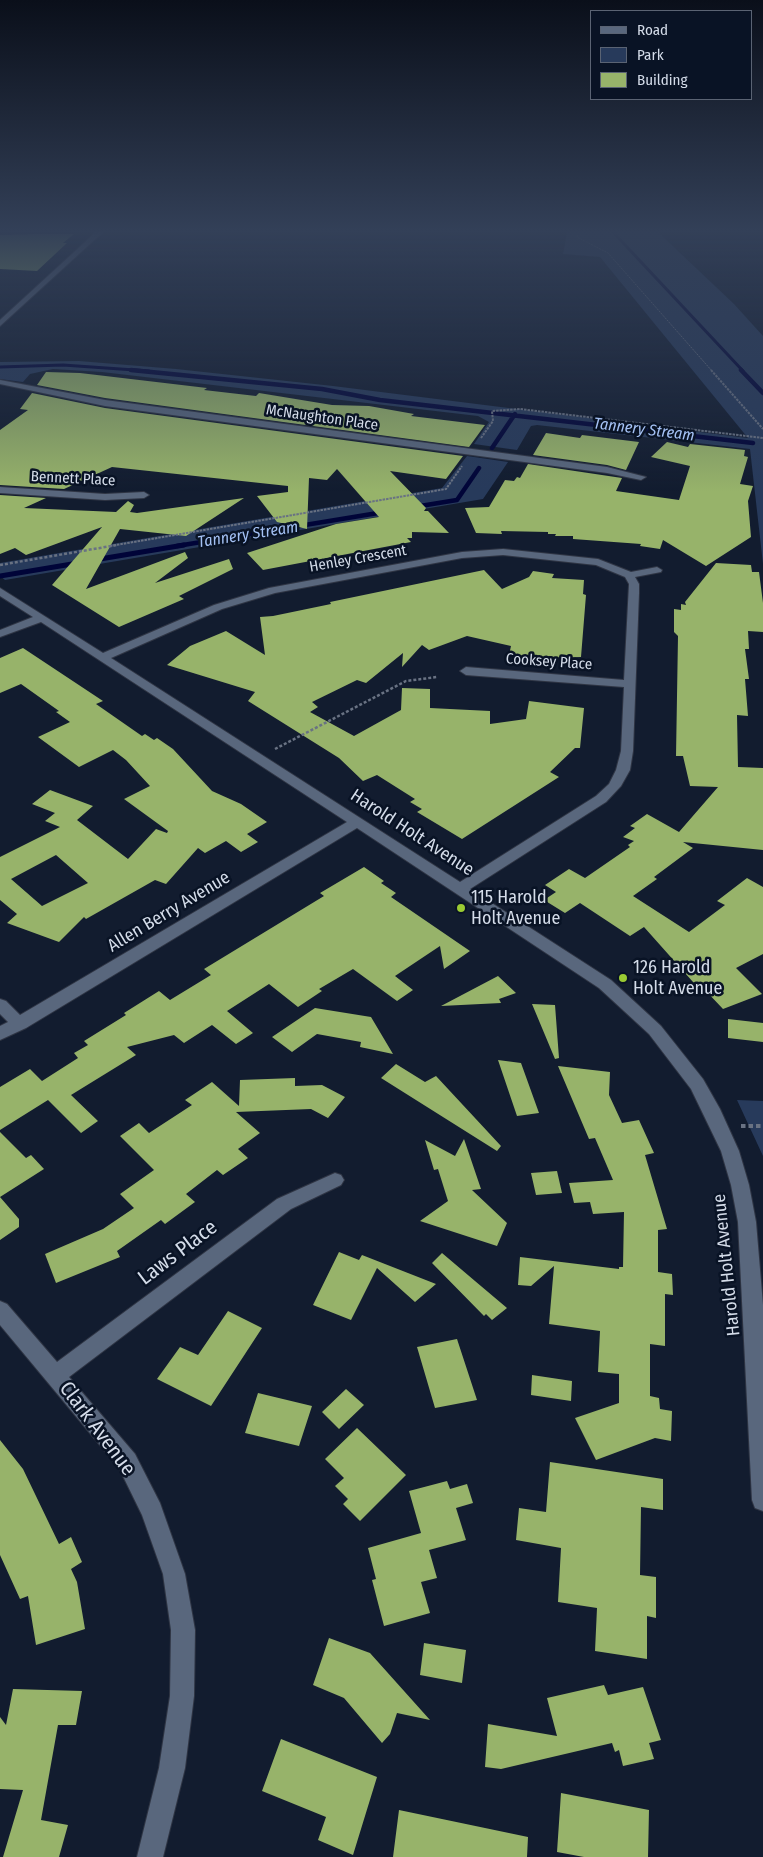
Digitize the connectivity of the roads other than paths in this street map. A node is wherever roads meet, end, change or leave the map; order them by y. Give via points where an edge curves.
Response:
1 (0, 382) edge
2 (641, 477) dead end
3 (0, 490) edge
4 (144, 495) dead end
5 (657, 570) dead end
6 (629, 575) junction
7 (0, 591) edge
8 (42, 618) junction
9 (0, 634) edge
10 (103, 657) junction
11 (466, 672) dead end
12 (630, 684) junction
13 (358, 822) junction
14 (461, 888) junction
15 (0, 1006) edge
16 (20, 1024) junction
17 (0, 1034) edge
18 (335, 1180) dead end
19 (0, 1310) edge
20 (56, 1375) junction
21 (763, 1500) edge
22 (150, 1857) edge

1 - 2 street, McNaughton Place via 124,405
3 - 4 street, Bennett Place via 105,497
5 - 6 street
6 - 10 street, Henley Crescent via 598,562 547,554 503,552 462,555 247,597
6 - 12 street via 634,584
7 - 8 street, Harold Holt Avenue
8 - 9 street
8 - 10 street, Harold Holt Avenue
10 - 13 street, Harold Holt Avenue
11 - 12 street, Cooksey Place
12 - 14 street via 627,751 623,770 614,786 601,799
13 - 14 street, Harold Holt Avenue
13 - 16 street, Allen Berry Avenue
14 - 21 street, Harold Holt Avenue via 605,984 630,1005 677,1056 697,1084 720,1128 738,1177 747,1222
15 - 16 street
16 - 17 street, Allen Berry Avenue
18 - 20 street, Laws Place via 284,1204
19 - 20 street, Clark Avenue
20 - 22 street, Clark Avenue via 127,1461 152,1511 174,1574 183,1630 182,1696 172,1768

